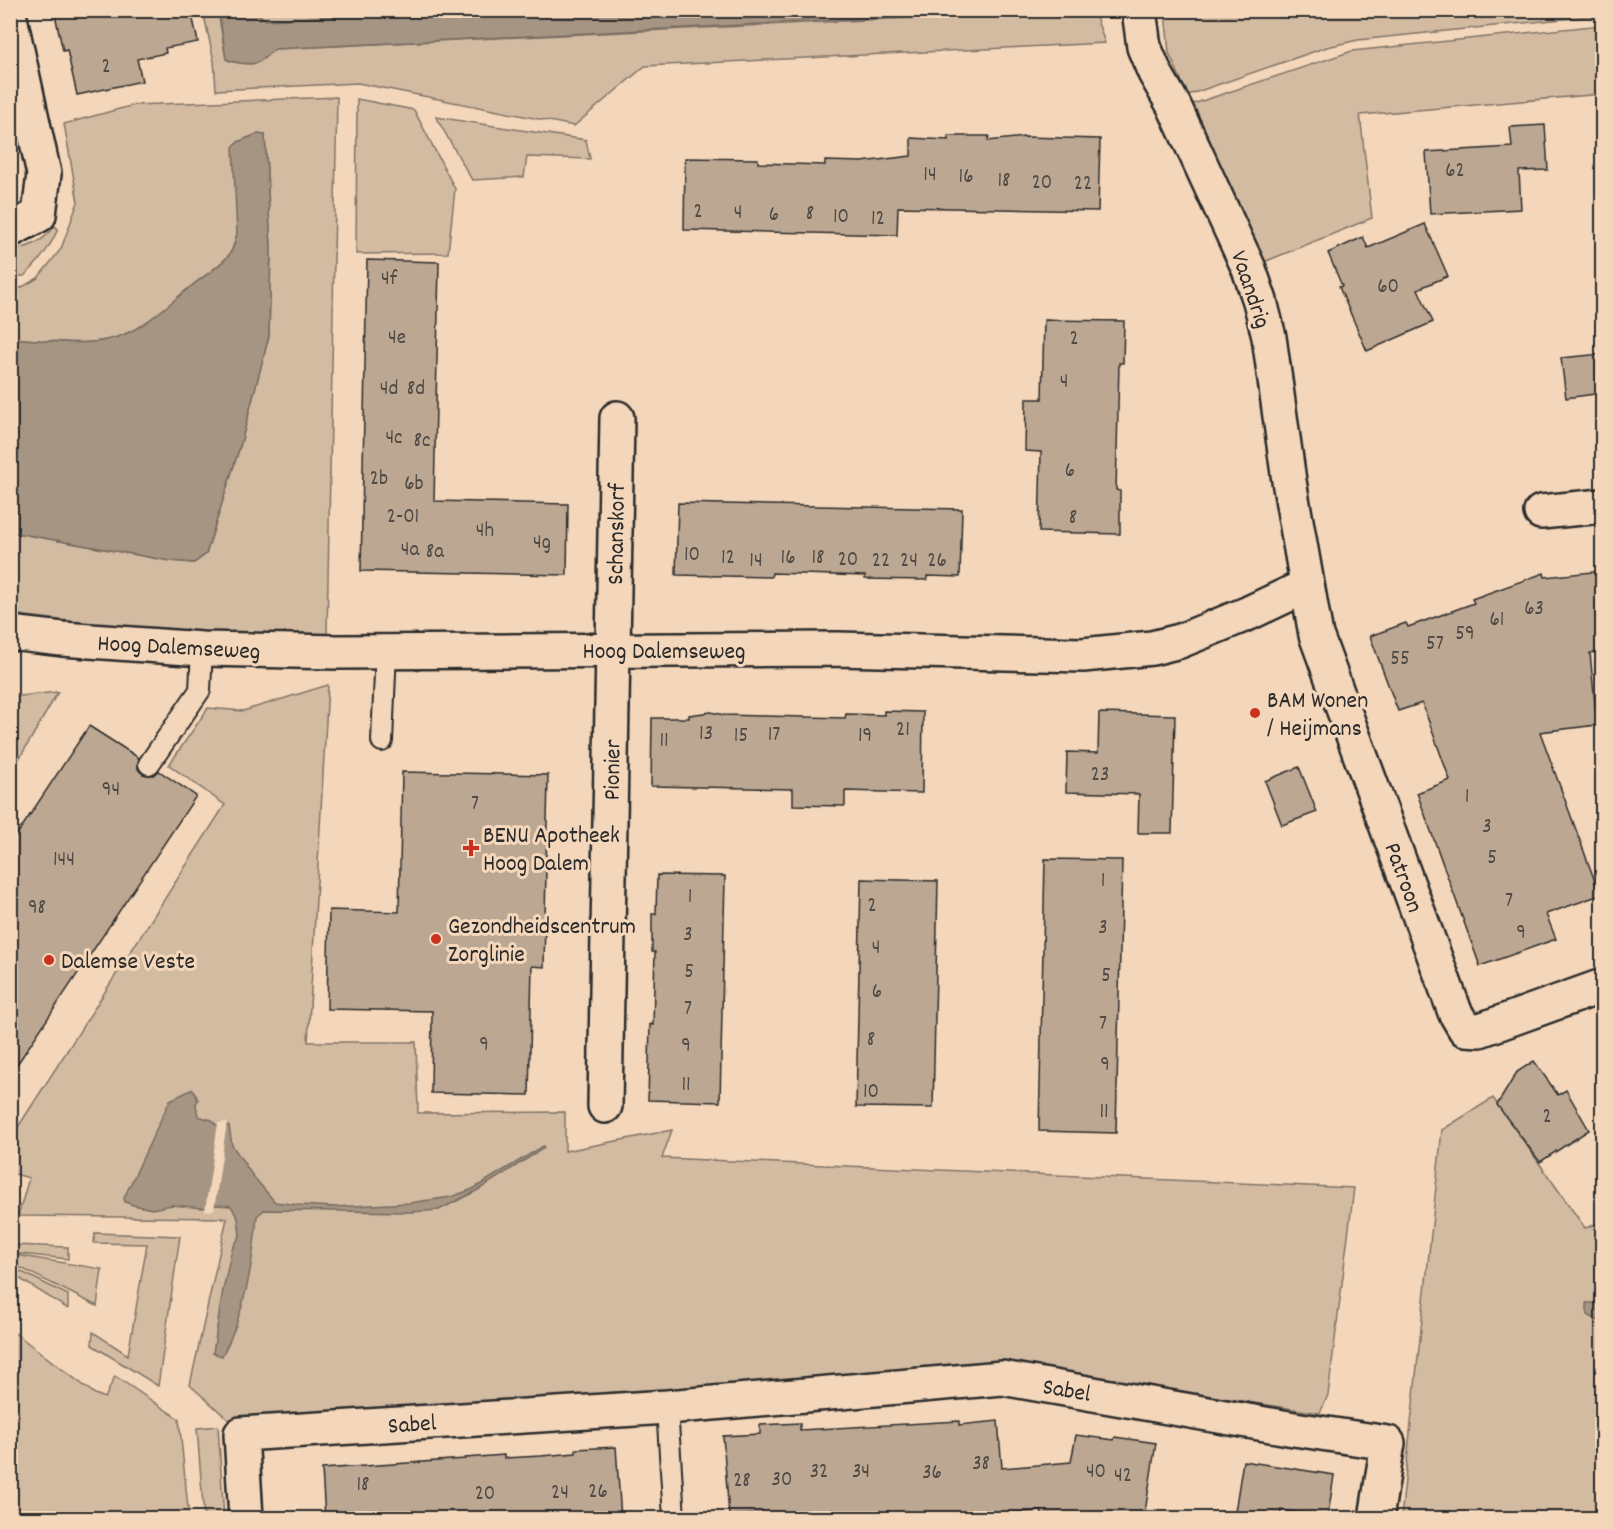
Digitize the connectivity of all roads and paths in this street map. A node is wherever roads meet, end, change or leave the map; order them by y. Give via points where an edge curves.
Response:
1 (10, 18) edge
2 (1140, 22) edge
3 (10, 230) edge
4 (617, 418) dead end
5 (1602, 506) edge
6 (1541, 512) dead end
7 (1306, 586) junction
8 (10, 633) edge
9 (202, 649) junction
10 (614, 650) junction
11 (386, 651) junction
12 (382, 741) dead end
13 (149, 764) dead end
14 (1602, 986) edge
15 (605, 1106) dead end
16 (667, 1407) junction
17 (246, 1518) edge
18 (674, 1518) edge
19 (1376, 1518) edge

1 - 3 street via 44,174 39,215
2 - 7 street, Vaandrig via 1144,47 1155,73 1249,269 1260,301 1269,337
4 - 10 street, Schanskorf
5 - 6 street
7 - 10 street, Hoog Dalemseweg via 1189,638 1119,652 1083,655 837,649
7 - 14 street, Patroon via 1316,635 1451,1002 1465,1029 1480,1030 1501,1024
8 - 9 street, Hoog Dalemseweg
9 - 11 street, Hoog Dalemseweg
9 - 13 lane via 200,690
10 - 11 street, Hoog Dalemseweg
10 - 15 street, Pionier
11 - 12 lane
16 - 17 street, Sabel via 241,1434
16 - 18 lane
16 - 19 street, Sabel via 1002,1378 1388,1443

